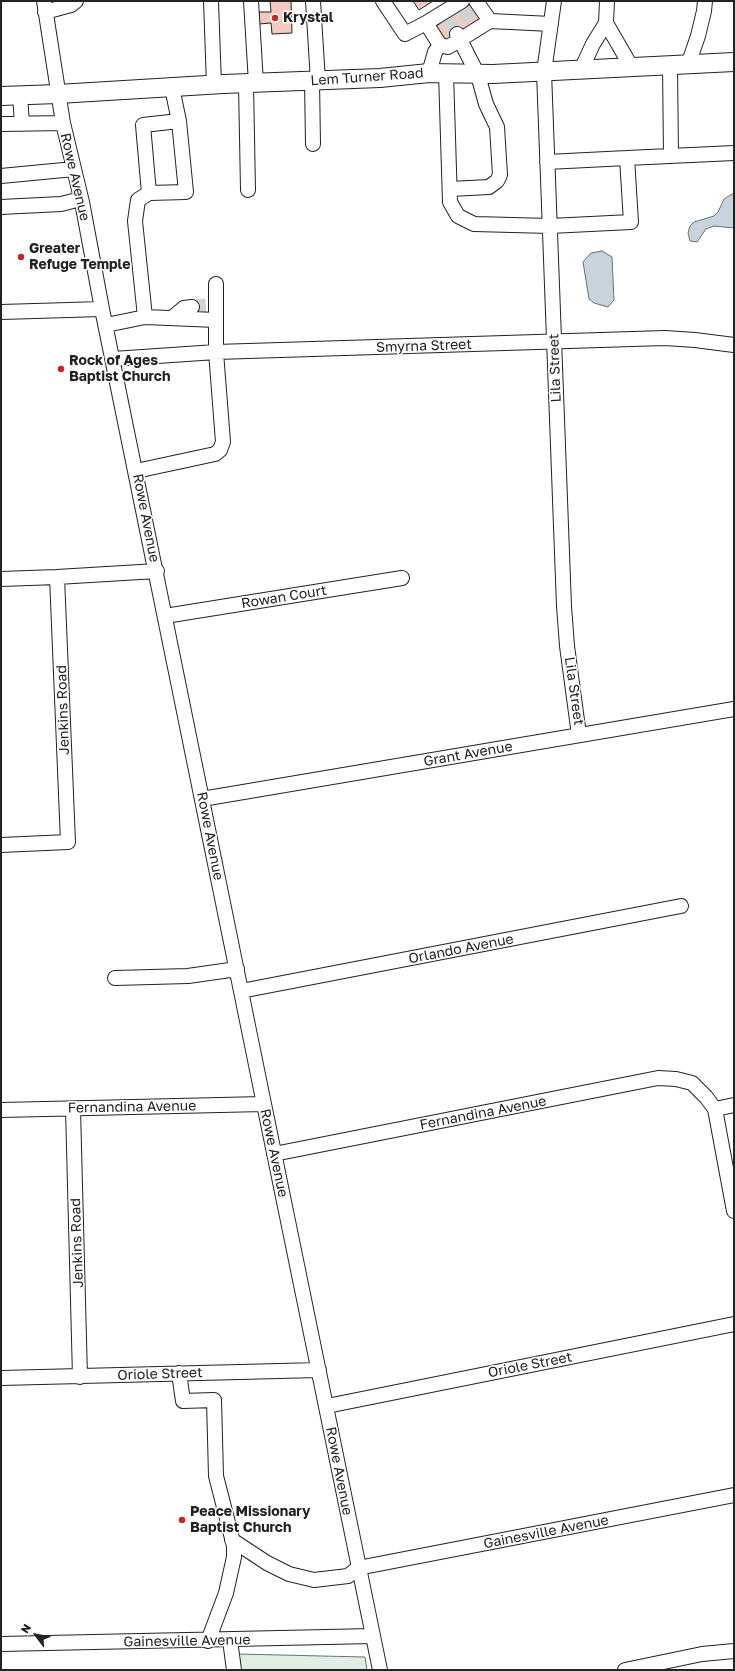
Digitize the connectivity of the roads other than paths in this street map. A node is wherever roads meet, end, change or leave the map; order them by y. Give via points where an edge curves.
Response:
1 (76, 1) edge
2 (211, 1) edge
3 (251, 1) edge
4 (313, 1) edge
5 (383, 1) edge
6 (476, 1) edge
7 (554, 1) edge
8 (607, 1) edge
9 (705, 1) edge
10 (461, 4) edge
11 (44, 7) edge
12 (490, 21) junction
13 (426, 23) junction
14 (551, 24) junction
15 (606, 24) junction
16 (459, 37) junction
17 (440, 45) junction
18 (734, 62) edge
19 (679, 65) junction
20 (632, 68) junction
21 (581, 70) junction
22 (544, 72) junction
23 (437, 73) junction
24 (478, 75) junction
25 (315, 81) junction
26 (251, 83) junction
27 (214, 85) junction
28 (172, 88) junction
29 (58, 94) junction
30 (1, 96) edge
31 (20, 96) junction
32 (179, 121) junction
33 (63, 123) junction
34 (1, 124) edge
35 (22, 124) junction
36 (312, 144) dead end
37 (734, 153) edge
38 (671, 156) junction
39 (627, 158) junction
40 (547, 162) junction
41 (74, 169) junction
42 (1, 176) edge
43 (450, 189) junction
44 (248, 190) dead end
45 (149, 193) junction
46 (81, 199) junction
47 (1, 207) edge
48 (550, 226) junction
49 (216, 284) dead end
50 (192, 307) tunnel mouth
51 (102, 309) junction
52 (1, 312) edge
53 (145, 317) junction
54 (172, 318) junction
55 (216, 320) junction
56 (106, 325) junction
57 (554, 342) junction
58 (734, 345) edge
59 (216, 352) junction
60 (113, 359) junction
61 (136, 471) junction
62 (156, 571) junction
63 (58, 577) junction
64 (402, 578) dead end
65 (1, 579) edge
66 (166, 616) junction
67 (734, 709) edge
68 (579, 735) junction
69 (202, 800) junction
70 (1, 845) edge
71 (681, 906) dead end
72 (237, 969) junction
73 (115, 978) dead end
74 (241, 991) junction
75 (264, 1104) junction
76 (734, 1105) edge
77 (73, 1108) junction
78 (714, 1109) junction
79 (1, 1110) edge
80 (274, 1154) junction
81 (734, 1212) edge
82 (734, 1324) edge
83 (319, 1370) junction
84 (179, 1373) junction
85 (80, 1376) junction
86 (1, 1378) edge
87 (327, 1406) junction
88 (734, 1495) edge
89 (232, 1540) junction
90 (358, 1568) junction
91 (373, 1636) junction
92 (230, 1640) junction
93 (208, 1641) junction
94 (1, 1644) edge
95 (734, 1651) edge
96 (234, 1670) edge
97 (380, 1670) edge
98 (625, 1670) edge

1 - 11 street via 56,10
2 - 27 street
3 - 26 street
4 - 25 street
5 - 13 street via 405,34
6 - 12 street
7 - 14 street, Lila Street
8 - 15 street
9 - 19 street via 699,29
10 - 13 street via 445,16
11 - 29 street, Rowe Avenue
12 - 14 street
12 - 16 street via 474,27
13 - 17 street
14 - 22 street, Lila Street
15 - 20 street
15 - 21 street
16 - 17 street via 448,47
16 - 24 street
17 - 23 street via 435,52
18 - 19 main road, Lem Turner Road
19 - 20 main road, Lem Turner Road
19 - 38 street
20 - 21 main road, Lem Turner Road
21 - 22 main road, Lem Turner Road
22 - 24 main road, Lem Turner Road
22 - 40 street, Lila Street
23 - 24 main road, Lem Turner Road
23 - 25 main road, Lem Turner Road
23 - 43 street
24 - 43 street via 486,104 497,127 500,175 489,187
25 - 26 main road, Lem Turner Road
25 - 36 street
26 - 27 main road, Lem Turner Road
26 - 44 street
27 - 28 main road, Lem Turner Road
28 - 29 main road, Lem Turner Road
28 - 32 street
29 - 31 main road, Lem Turner Road
29 - 33 street, Rowe Avenue
30 - 31 main road, Lem Turner Road
31 - 35 street
32 - 45 street via 143,125
32 - 45 street via 186,192
33 - 35 street
33 - 41 street, Rowe Avenue
34 - 35 street
37 - 38 street
38 - 39 street
39 - 40 street
39 - 48 street via 631,222
40 - 48 street, Lila Street
41 - 42 street
41 - 46 street, Rowe Avenue
43 - 48 street via 450,202 458,216 474,224
45 - 53 street via 138,200 135,221
46 - 47 street via 60,204
46 - 51 street, Rowe Avenue
48 - 57 street, Lila Street
49 - 55 street via 213,305
50 - 54 street via 184,308
51 - 52 street
51 - 56 street, Rowe Avenue
53 - 54 street
53 - 56 street
54 - 55 street
55 - 59 street
56 - 60 street, Rowe Avenue
57 - 58 street, Smyrna Street via 665,338
57 - 59 street, Smyrna Street
57 - 68 street, Lila Street via 564,606
59 - 60 street, Smyrna Street
59 - 61 street via 223,442 220,450 215,454
60 - 61 street, Rowe Avenue
61 - 62 street, Rowe Avenue
62 - 63 street
62 - 66 street, Rowe Avenue
63 - 65 street
63 - 70 street, Jenkins Road via 68,842
64 - 66 street, Rowan Court
66 - 69 street, Rowe Avenue
67 - 68 street, Grant Avenue
68 - 69 street, Grant Avenue
69 - 72 street, Rowe Avenue
71 - 74 street, Orlando Avenue
72 - 73 street via 188,976
72 - 74 street, Rowe Avenue
74 - 75 street, Rowe Avenue
75 - 77 street, Fernandina Avenue
75 - 80 street, Rowe Avenue
76 - 78 street
77 - 79 street, Fernandina Avenue
77 - 85 street, Jenkins Road
78 - 80 street, Fernandina Avenue via 692,1083 658,1078
78 - 81 street
80 - 83 street, Rowe Avenue
82 - 87 street, Oriole Street
83 - 84 street, Oriole Street
83 - 87 street, Rowe Avenue
84 - 85 street, Oriole Street
84 - 89 street via 183,1401 214,1400 216,1476
85 - 86 street, Oriole Street
87 - 90 street, Rowe Avenue
88 - 90 street, Gainesville Avenue
89 - 90 street, Gainesville Avenue via 289,1574 314,1580 348,1576
89 - 93 street via 234,1557 226,1593
90 - 91 street, Rowe Avenue
91 - 92 street, Gainesville Avenue
91 - 97 street, Rowe Avenue
92 - 93 street, Gainesville Avenue
92 - 96 street
93 - 94 street, Gainesville Avenue
95 - 98 street via 702,1654

